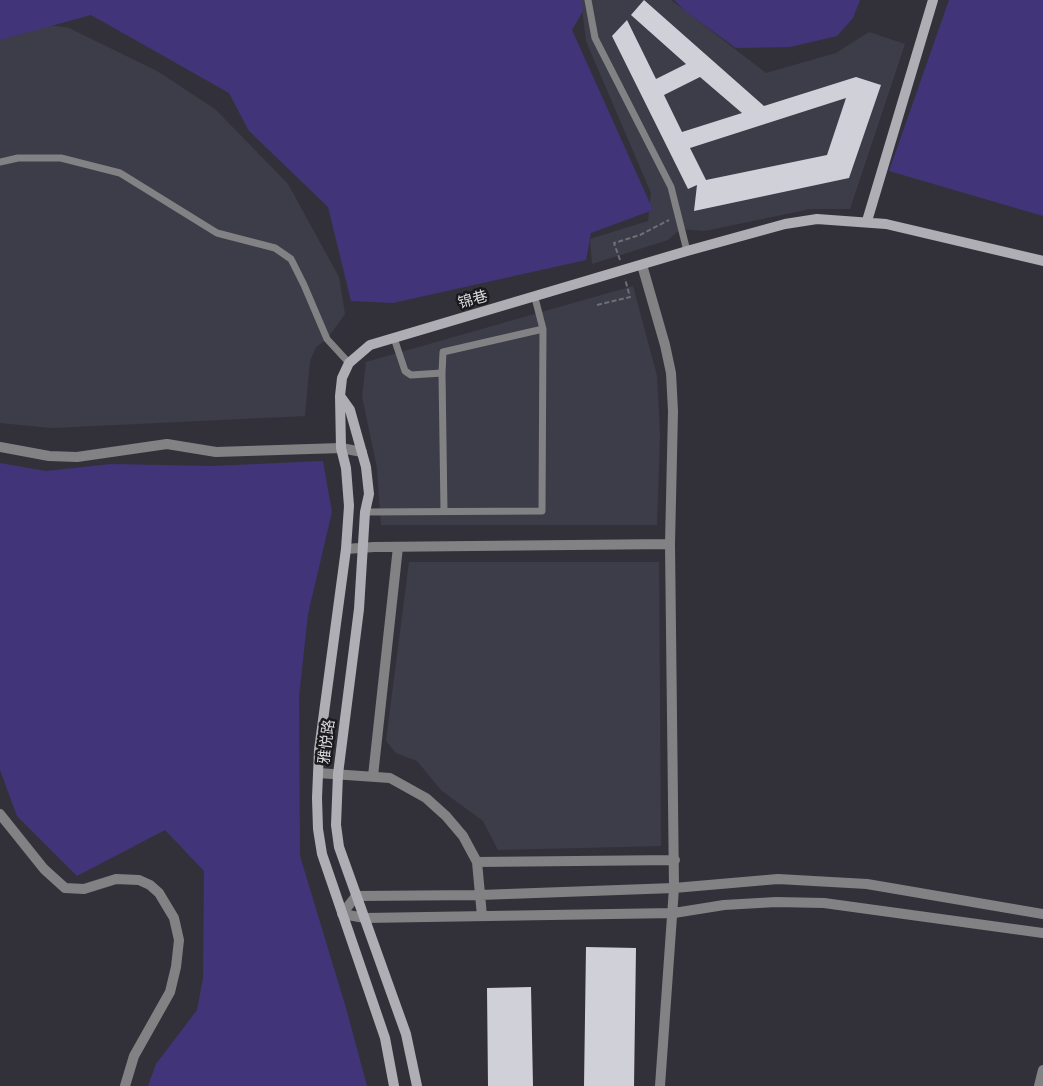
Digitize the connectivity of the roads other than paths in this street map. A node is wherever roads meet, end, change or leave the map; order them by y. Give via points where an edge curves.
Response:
1 (588, 0) edge
2 (933, 0) edge
3 (0, 162) edge
4 (867, 221) junction
5 (687, 251) junction
6 (1043, 261) edge
7 (642, 265) junction
8 (535, 298) junction
9 (542, 329) junction
10 (394, 338) junction
11 (349, 363) junction
12 (442, 373) junction
13 (340, 396) junction
14 (0, 447) edge
15 (341, 448) junction
16 (362, 452) junction
17 (444, 511) junction
18 (364, 512) junction
19 (670, 544) junction
20 (362, 547) junction
21 (398, 547) junction
22 (346, 549) junction
23 (318, 773) junction
24 (338, 774) junction
25 (373, 776) junction
26 (0, 814) edge
27 (675, 860) junction
28 (476, 862) junction
29 (674, 888) junction
30 (480, 895) junction
31 (356, 896) junction
32 (674, 913) junction
33 (342, 914) junction
34 (1043, 914) edge
35 (482, 916) junction
36 (364, 918) junction
37 (1043, 933) edge
38 (1043, 1070) edge
39 (125, 1086) edge
40 (394, 1086) edge
41 (417, 1086) edge
42 (660, 1086) edge
43 (1039, 1086) edge

1 - 5 lane via 595,38 671,187
2 - 4 street
3 - 11 lane via 18,158 61,158 120,173 217,233 275,248 291,259 326,340
4 - 5 street, 锦巷 via 817,219 785,224
4 - 6 street, 锦巷
5 - 7 street, 锦巷
7 - 8 street, 锦巷
7 - 19 street via 671,373
8 - 9 lane
8 - 10 street, 锦巷
9 - 12 lane via 442,352
9 - 17 lane via 542,510
10 - 11 street, 锦巷 via 370,345
10 - 12 lane via 405,371 411,375
11 - 13 street via 342,378
12 - 17 lane
13 - 15 street
13 - 16 street, 雅悦路 via 350,410
14 - 15 street via 77,458 167,444 216,452
15 - 16 street
15 - 22 street via 349,506
16 - 18 street, 雅悦路 via 369,494
17 - 18 lane
18 - 20 street, 雅悦路
19 - 21 street
19 - 27 street
20 - 21 street
20 - 22 street
20 - 24 street, 雅悦路 via 359,609
21 - 25 street
22 - 23 street
23 - 24 street
23 - 33 street via 322,854
24 - 25 street
24 - 31 street, 雅悦路 via 336,825 339,847
25 - 28 street via 390,778 426,798 463,836
26 - 39 street via 44,870 65,888 84,889 116,879 140,880 159,893 174,918 179,940 170,992 134,1056
27 - 28 street
27 - 29 street
28 - 30 street
29 - 30 street
29 - 32 street
29 - 34 street via 778,879 824,880 918,891
30 - 31 street
30 - 35 street
31 - 33 street
31 - 36 street, 雅悦路
32 - 35 street
32 - 37 street via 724,905 824,902
32 - 42 street
33 - 36 street
33 - 40 street via 385,1038
35 - 36 street
36 - 41 street, 雅悦路 via 406,1034
38 - 43 street

